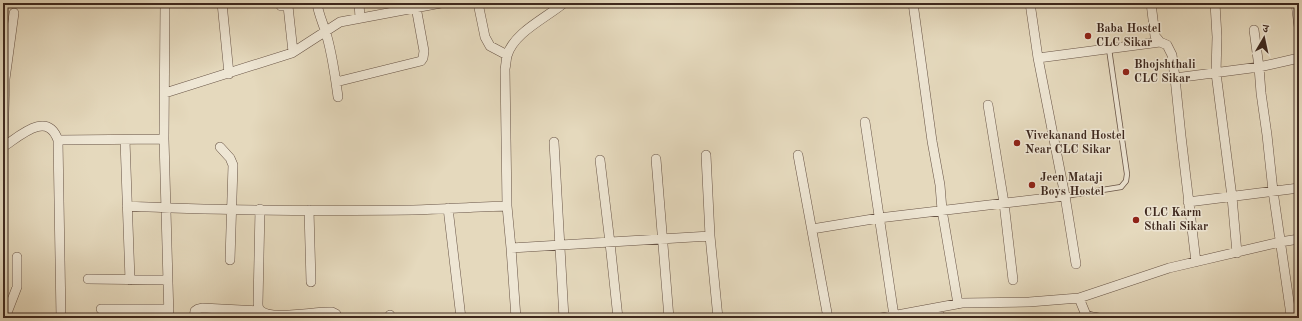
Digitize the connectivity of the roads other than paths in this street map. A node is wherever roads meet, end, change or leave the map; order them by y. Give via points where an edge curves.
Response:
1 (166, 3) edge
2 (222, 3) edge
3 (281, 3) edge
4 (317, 3) edge
5 (359, 3) edge
6 (441, 3) edge
7 (478, 3) edge
8 (564, 3) edge
9 (913, 3) edge
10 (1030, 3) edge
11 (1150, 3) edge
12 (1215, 3) edge
13 (1296, 3) edge
14 (416, 7) junction
15 (14, 13) dead end
16 (360, 18) junction
17 (1299, 27) edge
18 (325, 30) junction
19 (1254, 30) dead end
20 (1160, 42) junction
21 (1109, 49) junction
22 (293, 52) junction
23 (507, 55) junction
24 (1038, 58) junction
25 (1299, 58) edge
26 (1259, 67) junction
27 (1216, 73) junction
28 (229, 74) junction
29 (1175, 78) junction
30 (336, 82) junction
31 (165, 93) junction
32 (338, 98) dead end
33 (988, 106) dead end
34 (865, 122) dead end
35 (164, 139) junction
36 (58, 140) junction
37 (125, 140) junction
38 (554, 142) dead end
39 (3, 147) edge
40 (220, 147) dead end
41 (706, 155) dead end
42 (798, 155) dead end
43 (656, 159) dead end
44 (600, 160) dead end
45 (1299, 188) edge
46 (1272, 191) junction
47 (1065, 196) junction
48 (1232, 197) junction
49 (1188, 202) junction
50 (1004, 203) junction
51 (128, 206) junction
52 (507, 206) junction
53 (166, 208) junction
54 (448, 208) junction
55 (233, 209) junction
56 (260, 210) junction
57 (309, 210) junction
58 (942, 210) junction
59 (879, 218) junction
60 (812, 229) junction
61 (710, 236) junction
62 (1299, 239) edge
63 (663, 240) junction
64 (1280, 242) junction
65 (610, 243) junction
66 (560, 246) junction
67 (511, 248) junction
68 (1237, 252) junction
69 (17, 257) dead end
70 (230, 260) dead end
71 (1196, 262) junction
72 (1076, 264) dead end
73 (88, 279) dead end
74 (130, 280) junction
75 (168, 280) junction
76 (1013, 280) dead end
77 (310, 282) dead end
78 (1079, 298) junction
79 (958, 304) junction
80 (939, 308) junction
81 (101, 309) dead end
82 (260, 311) junction
83 (169, 313) edge
84 (1291, 315) dead end
85 (894, 316) junction
86 (5, 318) edge
87 (61, 318) edge
88 (194, 318) edge
89 (338, 318) edge
90 (461, 318) edge
91 (516, 318) edge
92 (564, 318) edge
93 (618, 318) edge
94 (669, 318) edge
95 (718, 318) edge
96 (828, 318) edge
97 (880, 318) edge
98 (939, 318) edge
99 (1099, 318) edge

1 - 31 street
2 - 28 street
3 - 22 street via 281,6 288,6
4 - 18 street
5 - 16 street
6 - 14 street
7 - 23 street via 484,37 490,46
8 - 23 street via 520,36
9 - 58 street
10 - 24 street
11 - 20 street via 1155,36
12 - 27 street
13 - 17 street
14 - 16 street
14 - 30 street via 424,51 421,60
15 - 39 street via 5,79
16 - 18 street via 340,22
18 - 22 street
18 - 30 street
19 - 26 street
20 - 21 street
20 - 29 street via 1167,45 1172,55
21 - 24 street
21 - 47 lane via 1126,181 1121,187
22 - 28 street
23 - 52 street
24 - 47 street
25 - 26 street
26 - 27 street
26 - 46 street
27 - 29 street
27 - 48 street
28 - 31 street
29 - 49 street
30 - 32 street
31 - 35 street
33 - 50 street
34 - 59 street
35 - 37 street
35 - 53 street
36 - 37 street
36 - 39 street via 50,128 34,127
36 - 87 street
37 - 51 street
38 - 66 street
40 - 55 street via 230,158 233,166
41 - 61 street
42 - 60 street
43 - 63 street
44 - 65 street
45 - 46 street
46 - 48 street
46 - 64 street
47 - 50 street
47 - 72 street
48 - 49 street
48 - 68 street
49 - 71 street
50 - 58 street
50 - 76 street
51 - 53 street
51 - 74 street
52 - 54 street
52 - 67 street
53 - 55 street
53 - 75 street
54 - 57 street
54 - 90 street
55 - 56 street
55 - 70 street
56 - 57 street
56 - 82 street
57 - 77 street
58 - 59 street
58 - 79 street
59 - 60 street
59 - 85 street
60 - 96 street
61 - 63 street
61 - 95 street
62 - 64 street
63 - 65 street
63 - 94 street
64 - 68 street
64 - 84 street
65 - 66 street
65 - 93 street
66 - 67 street
66 - 92 street
67 - 91 street
68 - 71 street
69 - 86 street via 17,287
71 - 78 street via 1169,268
73 - 74 street
74 - 75 street
75 - 83 street
78 - 79 street
78 - 99 street via 1086,315
79 - 80 street
80 - 85 street
80 - 98 street
81 - 83 street
82 - 88 street via 202,308 195,311
82 - 89 street via 266,315 279,317 332,312
85 - 97 street

